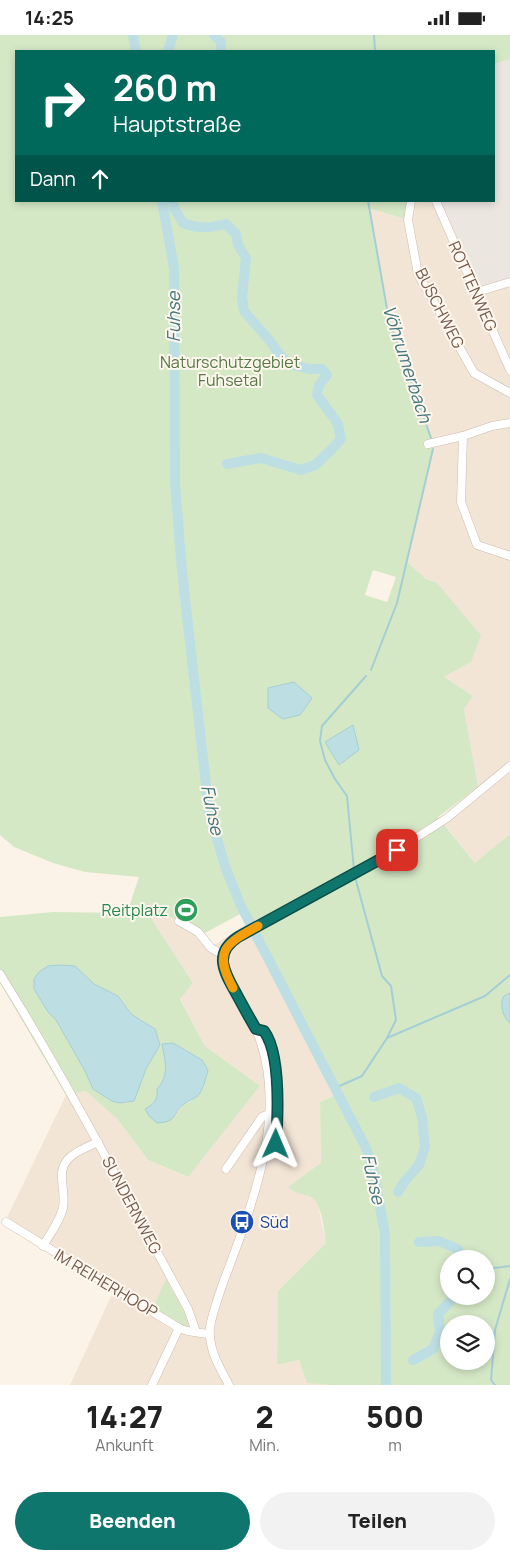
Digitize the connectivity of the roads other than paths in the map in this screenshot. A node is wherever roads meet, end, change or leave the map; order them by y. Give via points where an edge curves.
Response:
1 (411, 202) edge
2 (436, 202) edge
3 (510, 282) edge
4 (477, 292) junction
5 (508, 357) edge
6 (510, 370) edge
7 (510, 393) edge
8 (510, 423) edge
9 (463, 436) junction
10 (428, 444) dead end
11 (510, 556) edge
12 (510, 766) edge
13 (179, 921) dead end
14 (223, 955) junction
15 (0, 974) edge
16 (256, 1029) junction
17 (269, 1114) junction
18 (98, 1141) junction
19 (264, 1154) junction
20 (226, 1169) dead end
21 (6, 1222) dead end
22 (44, 1245) junction
23 (179, 1328) junction
24 (196, 1332) junction
25 (209, 1335) junction
26 (152, 1385) edge
27 (229, 1385) edge

1 - 7 street, BUSCHWEG via 408,220 418,274 474,373
2 - 4 street, ROTTENWEG
3 - 4 street
4 - 5 street, ROTTENWEG
5 - 6 street, ROTTENWEG
8 - 9 street
9 - 10 street
9 - 11 street via 461,502 478,545
12 - 14 street via 447,818 363,870 246,933 230,943
13 - 14 street via 198,932 211,948
14 - 16 street via 225,972
15 - 18 street, SUNDERNWEG
16 - 17 street via 266,1061
16 - 19 street via 264,1031 271,1046 277,1095 276,1144 270,1153
17 - 19 street
17 - 20 street via 262,1117
18 - 22 street via 70,1156 64,1164 62,1212
18 - 24 street, SUNDERNWEG via 188,1309
19 - 25 street via 251,1206 214,1311
21 - 22 street, IM REIHERHOOP
22 - 23 street, IM REIHERHOOP
23 - 24 street, IM REIHERHOOP
23 - 26 street
24 - 25 street, IM REIHERHOOP
25 - 27 street via 213,1354

